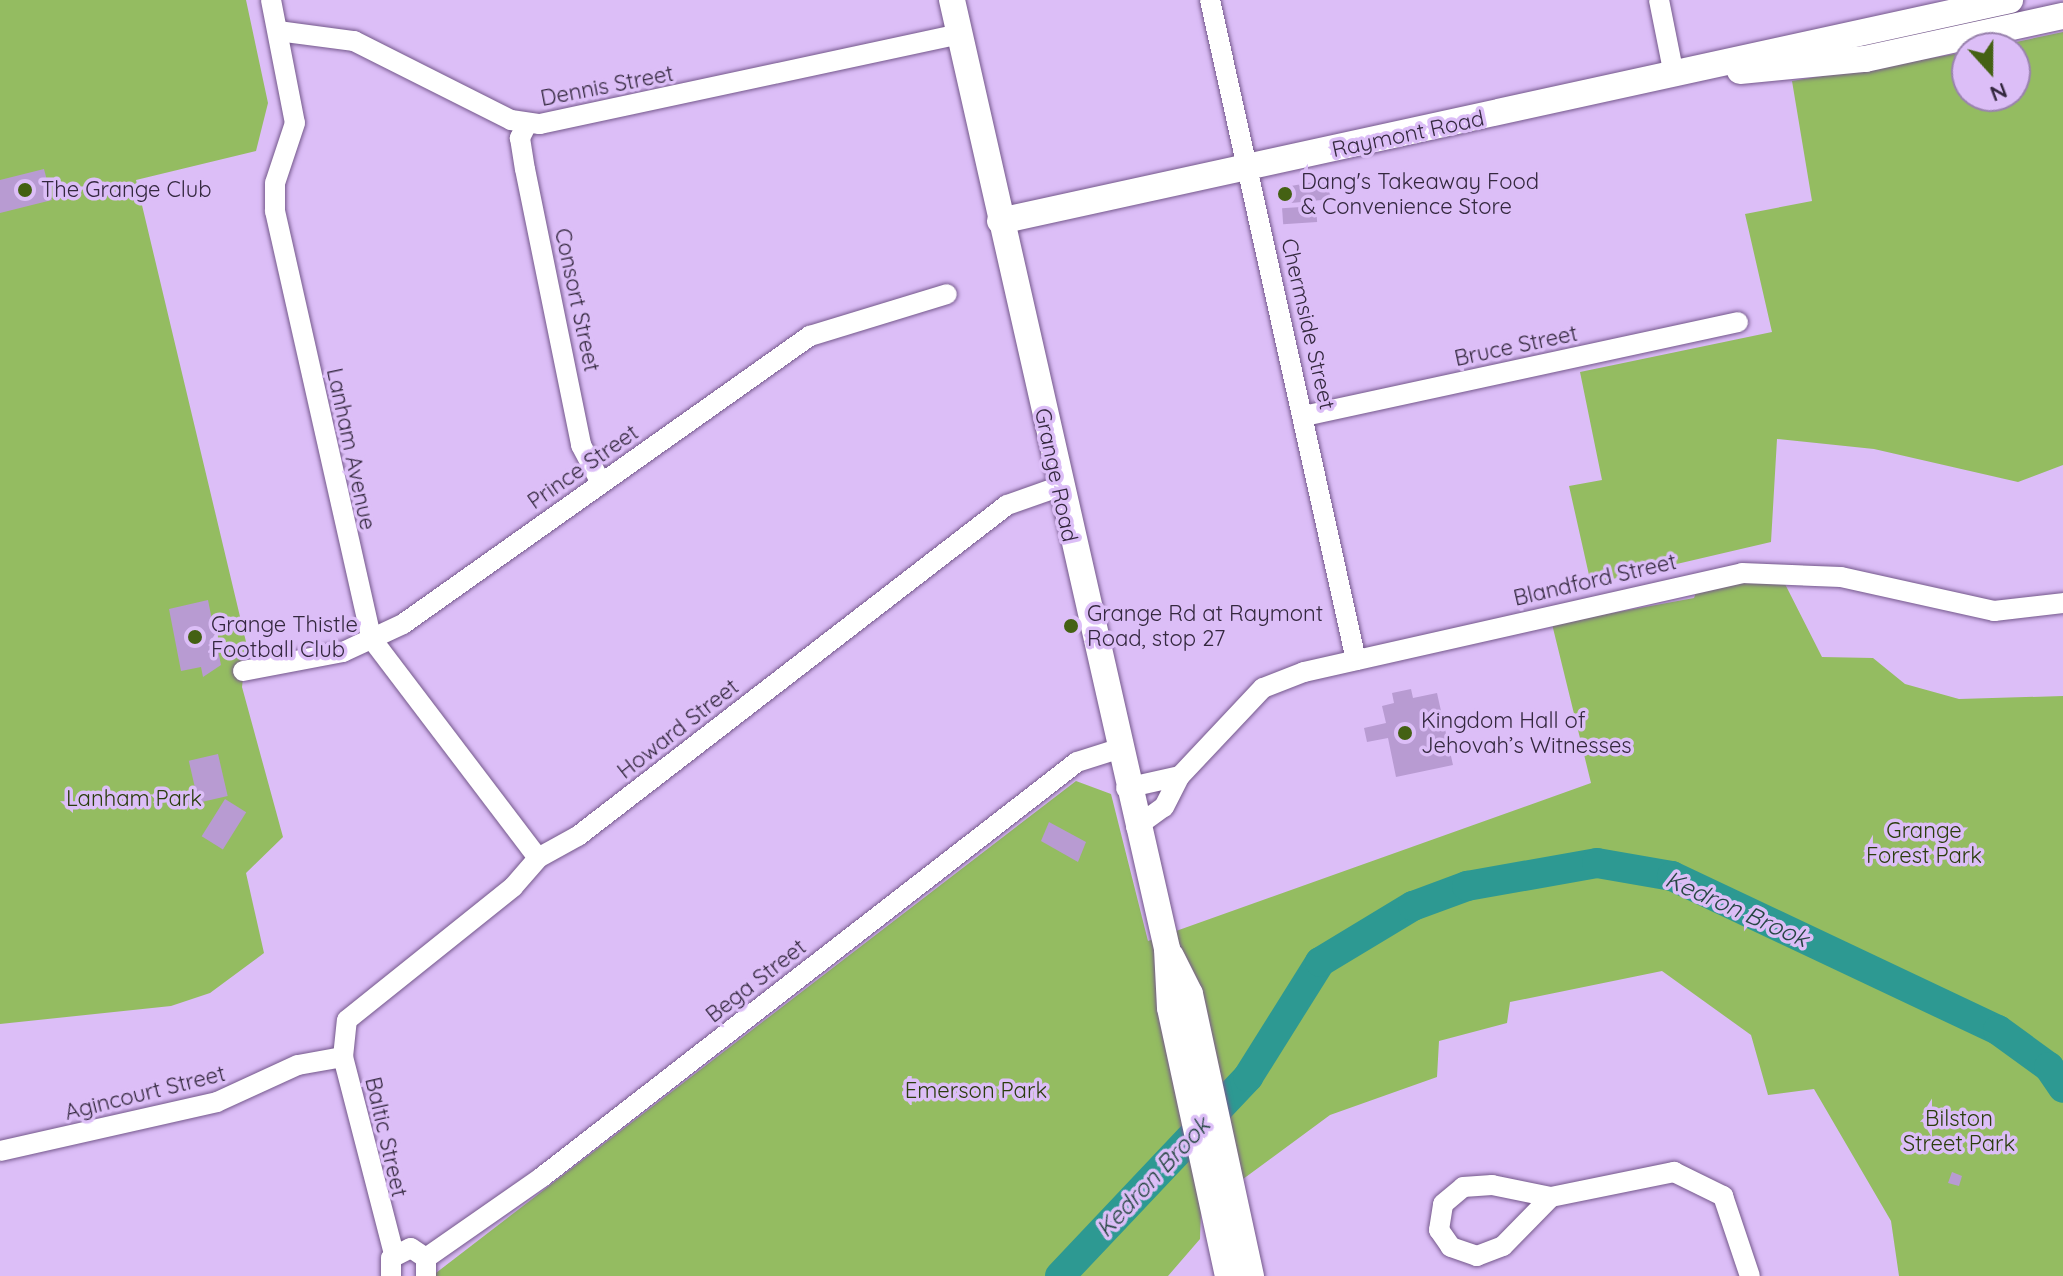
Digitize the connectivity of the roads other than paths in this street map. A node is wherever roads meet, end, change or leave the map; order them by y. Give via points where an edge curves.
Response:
1 (271, 0) edge
2 (952, 0) edge
3 (1210, 0) edge
4 (1659, 0) edge
5 (2010, 0) edge
6 (2063, 16) edge
7 (278, 31) junction
8 (960, 34) junction
9 (1674, 75) junction
10 (527, 124) junction
11 (1248, 169) junction
12 (1000, 221) junction
13 (947, 294) dead end
14 (1738, 322) dead end
15 (1304, 416) junction
16 (601, 483) junction
17 (1058, 487) junction
18 (2063, 603) edge
19 (371, 638) junction
20 (1356, 660) junction
21 (243, 671) dead end
22 (1118, 749) junction
23 (1180, 776) junction
24 (1126, 788) junction
25 (1136, 827) junction
26 (538, 858) junction
27 (342, 1029) joint
28 (343, 1057) junction
29 (0, 1151) edge
30 (1222, 1189) junction
31 (1551, 1197) junction
32 (394, 1254) junction
33 (426, 1267) edge
34 (391, 1276) edge
35 (1228, 1276) edge
36 (1251, 1276) edge
37 (1750, 1276) edge

1 - 7 street, Lanham Avenue
2 - 8 main road, Grange Road
3 - 11 street, Chermside Street
4 - 9 street
5 - 9 main road, Raymont Road
6 - 9 main road, Raymont Road via 1814,67
7 - 10 street, Dennis Street via 354,41
7 - 19 street, Lanham Avenue via 295,123 275,183 275,211
8 - 10 street, Dennis Street
8 - 12 main road, Grange Road
9 - 11 main road, Raymont Road
10 - 16 street, Consort Street via 520,138 525,169 581,445
11 - 12 main road, Raymont Road
11 - 15 street, Chermside Street
12 - 17 main road, Grange Road
13 - 16 street, Prince Street via 824,328
14 - 15 street, Bruce Street
15 - 20 street, Chermside Street
16 - 19 street, Prince Street via 413,618
17 - 22 main road, Grange Road
17 - 26 street, Howard Street via 1007,505 578,836
18 - 20 street, Blandford Street via 1994,611 1841,577 1742,573
19 - 21 street, Prince Street via 343,652
19 - 26 street, Lanham Avenue
20 - 23 street, Blandford Street via 1263,688
22 - 24 main road, Grange Road
22 - 33 street, Bega Street via 1077,762
23 - 24 street
23 - 25 street, Blandford Street via 1164,807
24 - 25 main road, Grange Road
25 - 30 main road, Grange Road via 1167,949 1190,994 1188,1037
26 - 27 street, Howard Street via 513,887
27 - 28 street, Baltic Street
28 - 29 street, Agincourt Street via 298,1065 217,1102
28 - 32 street, Baltic Street
30 - 35 main road
30 - 36 main road
31 - 31 street via 1503,1246 1477,1256 1451,1247 1439,1230 1443,1204 1463,1187 1492,1185
31 - 37 street via 1646,1173 1690,1177 1723,1196
32 - 33 street via 411,1248
32 - 34 street

